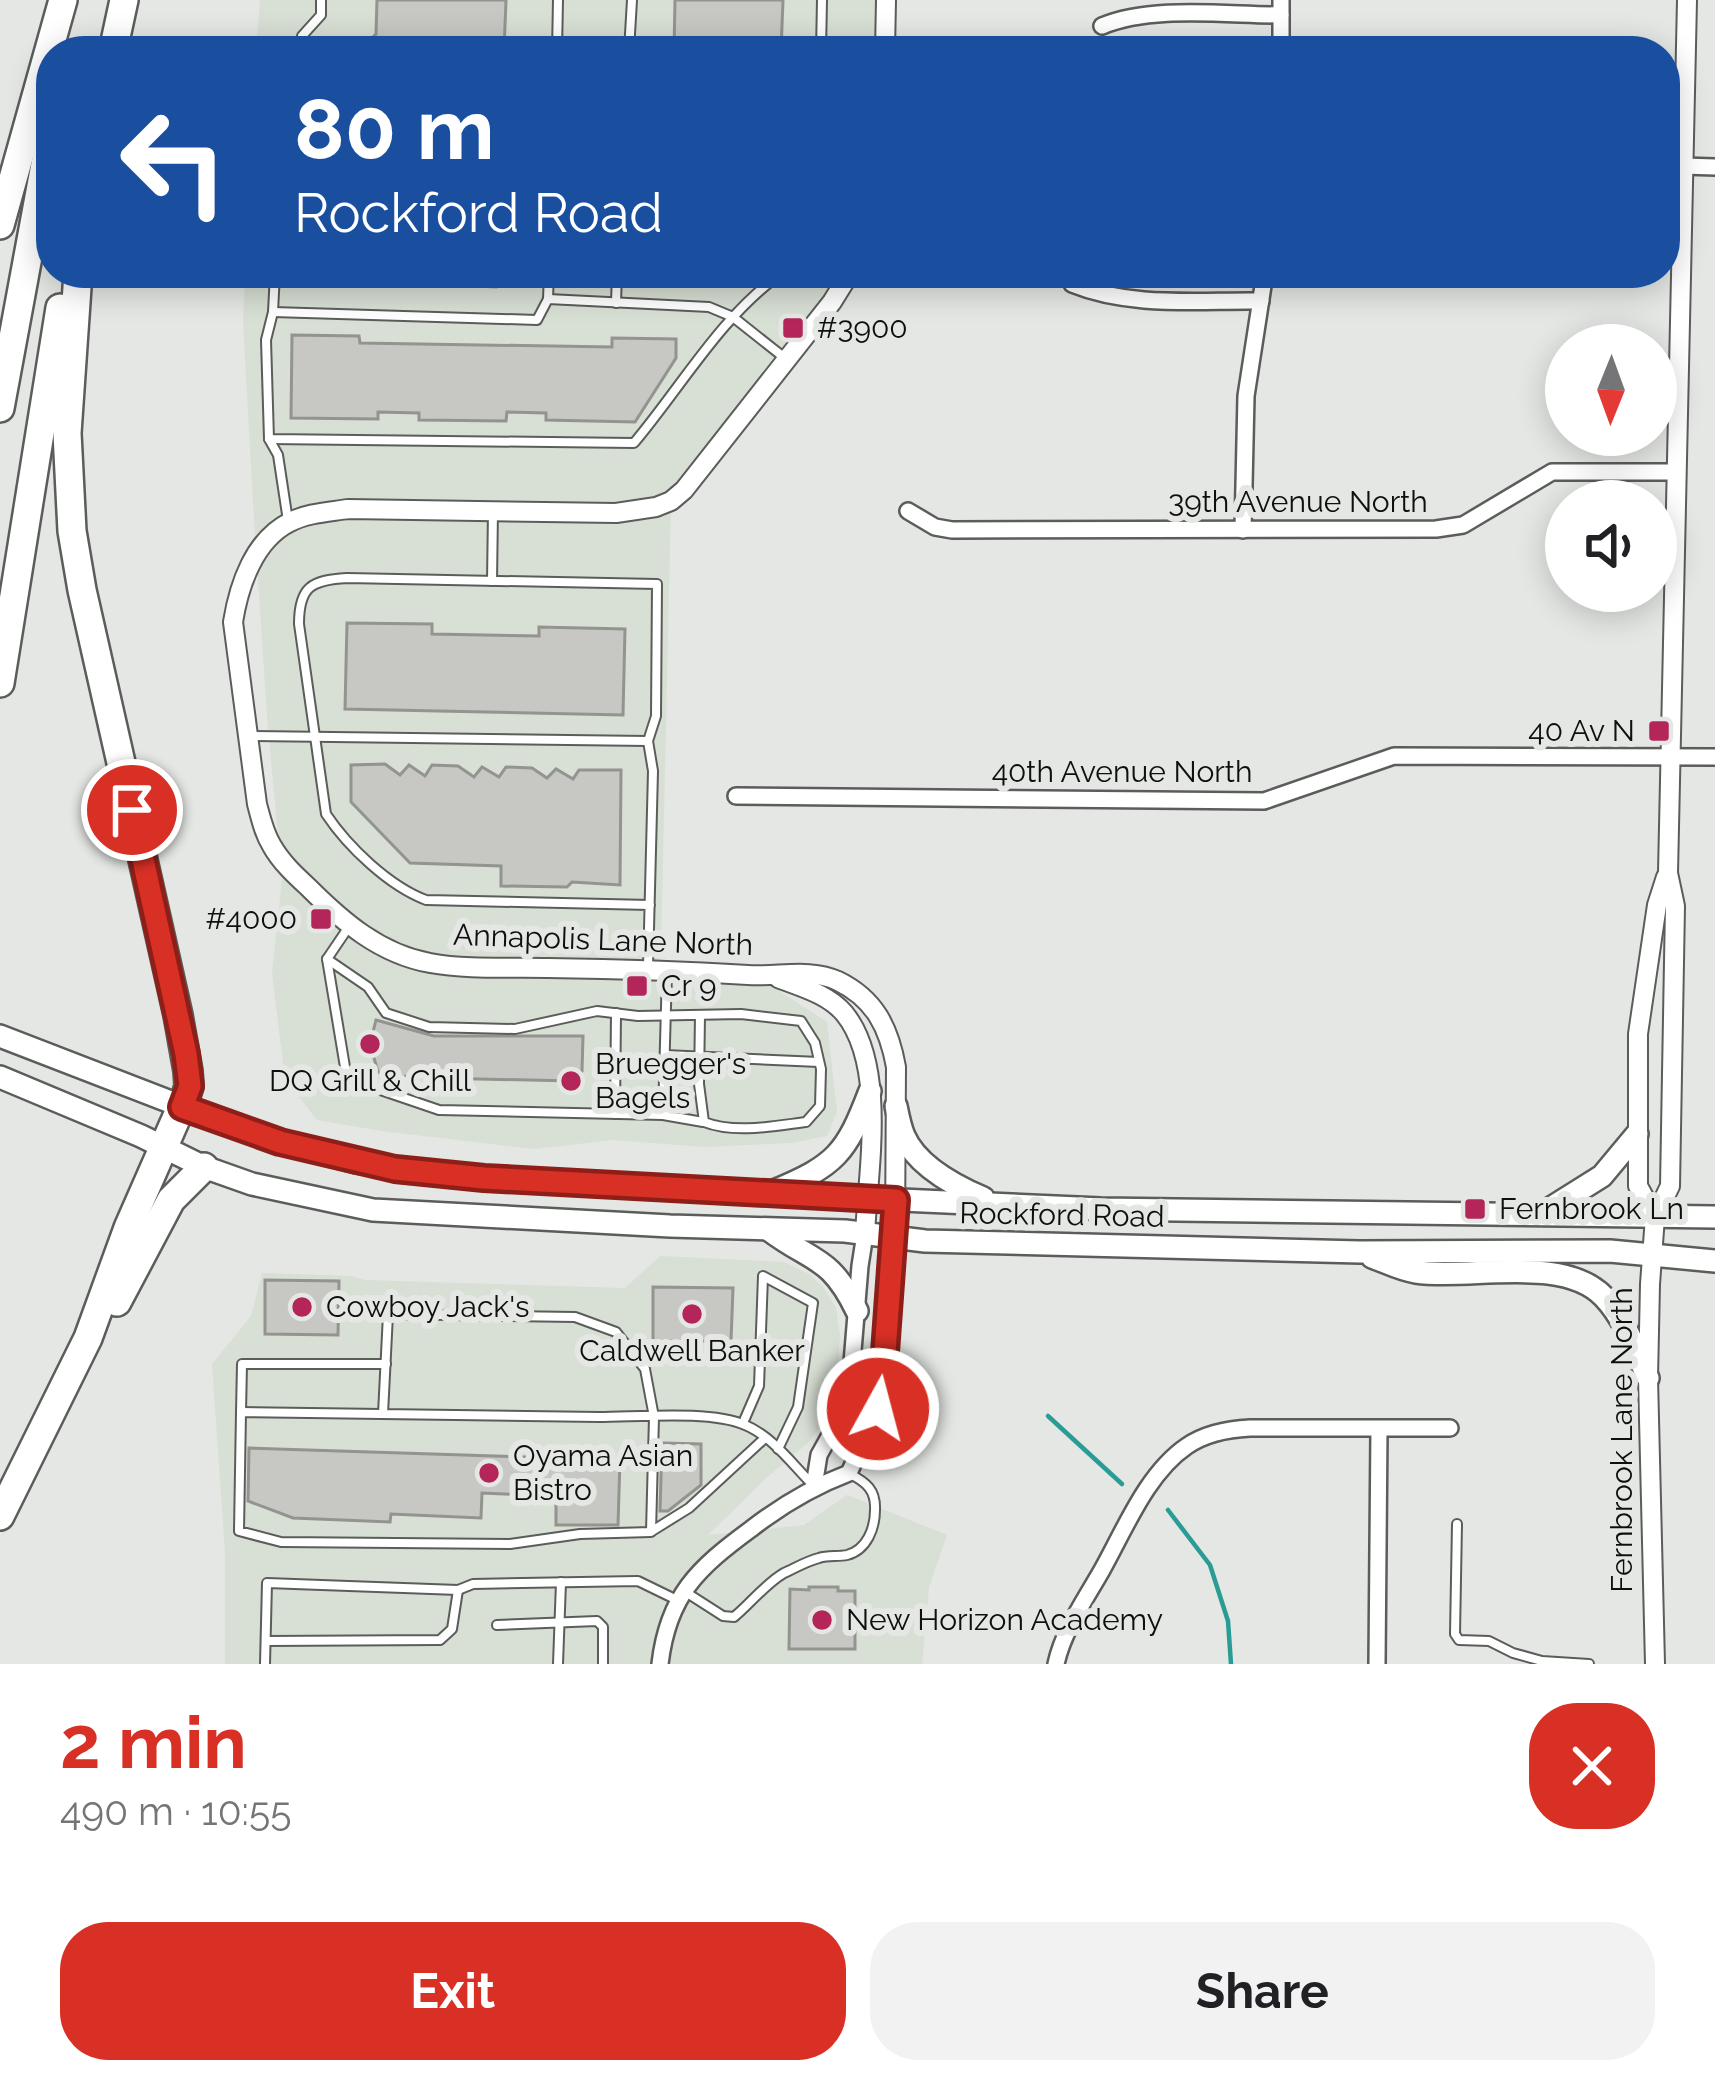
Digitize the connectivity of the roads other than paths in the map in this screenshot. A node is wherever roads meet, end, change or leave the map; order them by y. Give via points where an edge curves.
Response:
1 (63, 0) edge
2 (76, 0) edge
3 (124, 0) edge
4 (321, 0) edge
5 (559, 0) edge
6 (632, 0) edge
7 (822, 0) edge
8 (886, 0) edge
9 (1687, 0) edge
10 (1281, 8) edge
11 (1102, 26) dead end
12 (53, 36) edge
13 (69, 36) edge
14 (116, 36) edge
15 (302, 36) edge
16 (558, 36) edge
17 (630, 36) edge
18 (821, 36) edge
19 (885, 36) edge
20 (36, 96) edge
21 (1683, 166) junction
22 (1715, 167) edge
23 (36, 213) edge
24 (0, 225) edge
25 (64, 288) edge
26 (77, 288) edge
27 (274, 288) edge
28 (548, 288) edge
29 (616, 288) edge
30 (760, 288) edge
31 (839, 288) edge
32 (1082, 288) edge
33 (1263, 288) edge
34 (548, 299) junction
35 (1261, 301) junction
36 (616, 302) junction
37 (273, 312) junction
38 (734, 316) junction
39 (787, 360) junction
40 (0, 408) edge
41 (269, 439) junction
42 (1677, 472) junction
43 (494, 511) junction
44 (908, 511) dead end
45 (289, 523) junction
46 (1244, 530) junction
47 (492, 581) junction
48 (0, 683) edge
49 (314, 735) junction
50 (248, 736) junction
51 (648, 741) junction
52 (1670, 756) junction
53 (1715, 757) edge
54 (736, 796) dead end
55 (1668, 872) junction
56 (650, 904) junction
57 (349, 926) junction
58 (327, 959) junction
59 (658, 970) junction
60 (774, 977) junction
61 (616, 1013) junction
62 (700, 1015) junction
63 (665, 1016) junction
64 (0, 1036) edge
65 (664, 1055) junction
66 (699, 1055) junction
67 (819, 1061) junction
68 (0, 1077) edge
69 (870, 1091) junction
70 (896, 1106) junction
71 (182, 1107) junction
72 (615, 1114) junction
73 (663, 1115) junction
74 (704, 1122) junction
75 (1637, 1133) junction
76 (164, 1147) junction
77 (204, 1167) junction
78 (768, 1194) junction
79 (867, 1198) junction
80 (896, 1200) junction
81 (1000, 1205) junction
82 (1540, 1215) junction
83 (1654, 1217) junction
84 (1715, 1217) edge
85 (768, 1229) junction
86 (866, 1234) junction
87 (895, 1238) junction
88 (1360, 1252) junction
89 (1654, 1257) junction
90 (1715, 1261) edge
91 (856, 1311) junction
92 (88, 1338) junction
93 (386, 1364) junction
94 (1648, 1378) junction
95 (241, 1412) junction
96 (383, 1414) junction
97 (654, 1417) junction
98 (742, 1424) junction
99 (1450, 1428) dead end
100 (1379, 1429) junction
101 (764, 1438) junction
102 (778, 1449) junction
103 (849, 1473) junction
104 (814, 1486) junction
105 (0, 1516) edge
106 (1456, 1524) dead end
107 (650, 1532) junction
108 (561, 1582) junction
109 (458, 1590) junction
110 (681, 1596) junction
111 (559, 1624) junction
112 (497, 1625) dead end
113 (266, 1641) junction
114 (265, 1664) edge
115 (558, 1664) edge
116 (603, 1664) edge
117 (660, 1664) edge
118 (1056, 1664) edge
119 (1377, 1664) edge
120 (1588, 1664) edge
121 (1655, 1664) edge

1 - 12 highway
2 - 13 highway
3 - 14 highway
4 - 15 lane via 321,15
5 - 16 lane
6 - 17 lane
7 - 18 lane
8 - 19 street
9 - 21 street, Fernbrook Lane North
10 - 11 street via 1124,16
20 - 24 highway
21 - 22 street
21 - 42 street, Fernbrook Lane North
23 - 40 highway
25 - 48 highway
26 - 71 highway via 67,433 72,531 182,1035 190,1086
27 - 37 lane
28 - 34 lane
29 - 36 lane
30 - 38 lane
31 - 39 street
32 - 35 street via 1128,300
33 - 35 street
34 - 36 lane
34 - 37 lane via 537,320
35 - 46 street via 1246,396
36 - 38 lane via 710,307
37 - 41 lane via 266,340
38 - 39 lane
38 - 41 lane via 634,443
39 - 43 street via 670,501 616,513
41 - 45 lane
42 - 46 street, 39th Avenue North via 1552,472 1462,525 1436,530
42 - 52 street, Fernbrook Lane North
43 - 45 street via 349,509
43 - 47 lane
44 - 46 street, 39th Avenue North via 952,530
45 - 50 street, Annapolis Lane North via 249,565 238,593 233,622
47 - 49 lane via 347,578 309,586 298,624
47 - 51 lane via 657,584 656,716
49 - 50 lane
49 - 51 lane
49 - 56 lane via 326,814 403,891 426,900
50 - 57 street, Annapolis Lane North via 257,804 273,848
51 - 56 lane
52 - 53 street, 40th Avenue North
52 - 54 street, 40th Avenue North via 1394,756 1264,801
52 - 55 street, Fernbrook Lane North
55 - 75 street, Fernbrook Lane North via 1640,1018
55 - 83 street, Fernbrook Lane North via 1676,906 1670,1186
56 - 59 lane
57 - 58 lane
57 - 59 street, Annapolis Lane North via 427,963
58 - 61 lane via 368,987 386,1013 429,1027 515,1029
58 - 72 lane via 354,1082 439,1110
59 - 60 street, Annapolis Lane North
59 - 63 lane
60 - 69 street, Annapolis Lane North via 844,1014 866,1058
60 - 70 street, Annapolis Lane North via 815,973 867,1000 891,1041
61 - 63 lane
61 - 72 lane
62 - 63 lane
62 - 66 lane
62 - 67 lane via 801,1021
63 - 65 lane
64 - 71 main road, Rockford Road
65 - 66 lane
65 - 73 lane
66 - 67 lane
66 - 74 lane
67 - 74 lane via 820,1106 806,1122
68 - 76 main road, Rockford Road
69 - 78 main road via 837,1156
69 - 79 street, Annapolis Lane North
70 - 80 street, Annapolis Lane North
70 - 81 main road via 905,1140 928,1165
71 - 76 highway
71 - 78 main road, Rockford Road via 280,1142 395,1169
72 - 73 lane
73 - 74 lane
75 - 82 main road via 1602,1176
75 - 83 street, Fernbrook Lane North via 1638,1186
76 - 77 main road, Rockford Road
76 - 92 highway
77 - 85 main road, Rockford Road via 373,1210
77 - 92 highway via 171,1200 115,1306
78 - 79 main road, Rockford Road
79 - 80 main road, Rockford Road
79 - 86 street, Annapolis Lane North
80 - 81 main road, Rockford Road
80 - 87 street, Annapolis Lane North
81 - 82 main road, Rockford Road
82 - 83 main road, Rockford Road
83 - 84 main road, Rockford Road
83 - 89 street, Fernbrook Lane North
85 - 86 main road, Rockford Road
85 - 91 main road via 833,1271
86 - 87 main road, Rockford Road
86 - 91 street
87 - 88 main road, Rockford Road
87 - 103 street via 878,1409
88 - 89 main road, Rockford Road
88 - 94 main road via 1414,1272 1581,1281 1623,1323
89 - 90 main road, Rockford Road
89 - 94 street, Fernbrook Lane North
91 - 104 street via 850,1388
92 - 105 highway
93 - 95 lane via 242,1364
93 - 96 lane
93 - 97 lane via 388,1314 575,1317 616,1332 645,1369
94 - 121 street, Fernbrook Lane North
95 - 96 lane
95 - 107 lane via 238,1531 281,1542 464,1544
96 - 97 lane
97 - 98 lane
97 - 107 lane
98 - 101 lane
98 - 102 lane via 759,1386 764,1276 813,1303 798,1407
99 - 100 street
100 - 118 street via 1229,1429 1188,1445 1150,1487
100 - 119 street
101 - 102 lane
101 - 107 lane via 689,1508
102 - 104 lane
103 - 104 street
103 - 110 lane via 875,1500 870,1536 857,1551 779,1576 734,1617
104 - 110 street via 710,1558
106 - 120 lane via 1459,1640
108 - 109 lane
108 - 110 lane via 638,1581
108 - 111 lane
109 - 113 lane via 452,1629 440,1640
109 - 113 lane via 267,1583
110 - 117 street
111 - 112 lane
111 - 115 lane
111 - 116 lane via 603,1627
113 - 114 lane

